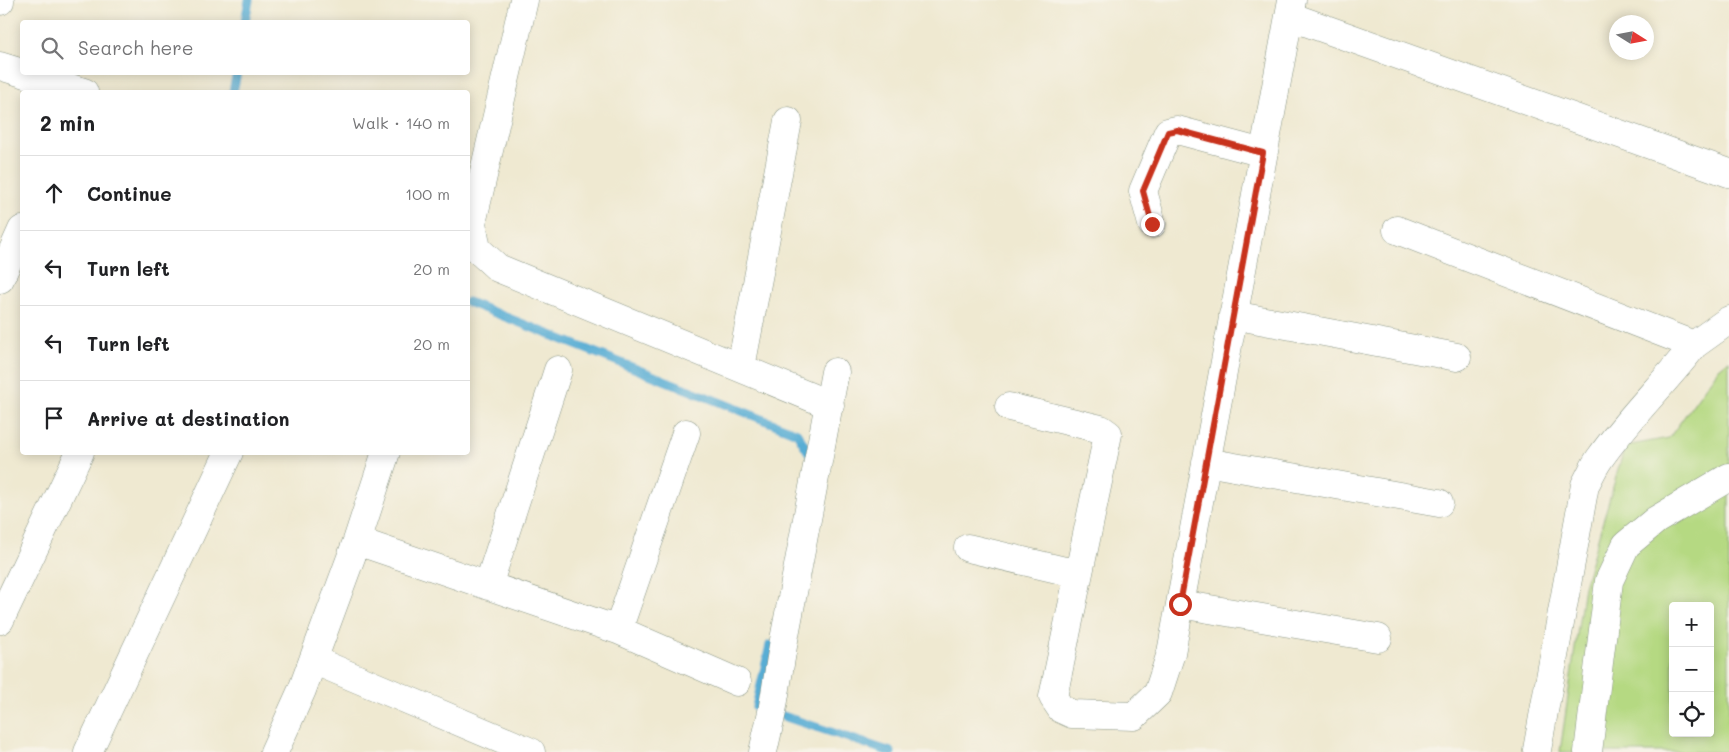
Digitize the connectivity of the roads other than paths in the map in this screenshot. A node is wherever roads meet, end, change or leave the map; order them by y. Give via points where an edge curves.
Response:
1 (524, 0) edge
2 (1290, 8) edge
3 (0, 66) edge
4 (20, 72) edge
5 (29, 75) edge
6 (78, 90) edge
7 (788, 121) dead end
8 (1263, 153) junction
9 (1729, 173) edge
10 (1152, 224) dead end
11 (1397, 230) dead end
12 (20, 234) edge
13 (0, 278) edge
14 (1233, 315) junction
15 (1729, 320) edge
16 (1694, 346) junction
17 (1457, 357) dead end
18 (740, 367) junction
19 (558, 370) dead end
20 (836, 372) dead end
21 (830, 405) junction
22 (1009, 407) dead end
23 (686, 433) dead end
24 (79, 455) edge
25 (228, 455) edge
26 (385, 455) edge
27 (1206, 462) junction
28 (1729, 477) edge
29 (1439, 503) dead end
30 (357, 541) junction
31 (968, 548) dead end
32 (1078, 574) junction
33 (488, 586) junction
34 (1180, 604) junction
35 (0, 620) edge
36 (618, 630) junction
37 (1378, 638) dead end
38 (313, 660) junction
39 (737, 682) dead end
40 (1537, 750) dead end
41 (88, 752) edge
42 (274, 752) edge
43 (531, 752) edge
44 (763, 752) edge
45 (1588, 752) edge

1 - 18 street via 472,223 477,250 498,268
2 - 8 street
2 - 9 street
3 - 4 street
5 - 6 street
7 - 18 street
8 - 10 street via 1177,130 1168,132 1143,191
8 - 14 street
11 - 16 street
12 - 13 street
14 - 17 street
14 - 27 street
15 - 16 street
16 - 40 street via 1618,435 1599,460 1586,485
18 - 21 street
19 - 33 street
20 - 21 street
21 - 44 street
22 - 32 street via 1101,429 1108,434
23 - 36 street
24 - 35 street
25 - 41 street
26 - 30 street
27 - 29 street
27 - 34 street
28 - 45 street via 1656,520 1626,545 1609,581
30 - 33 street
30 - 38 street
31 - 32 street
32 - 34 street via 1053,697 1061,709 1072,714 1134,716 1158,693 1171,653
33 - 36 street
34 - 37 street
36 - 39 street
38 - 42 street
38 - 43 street

